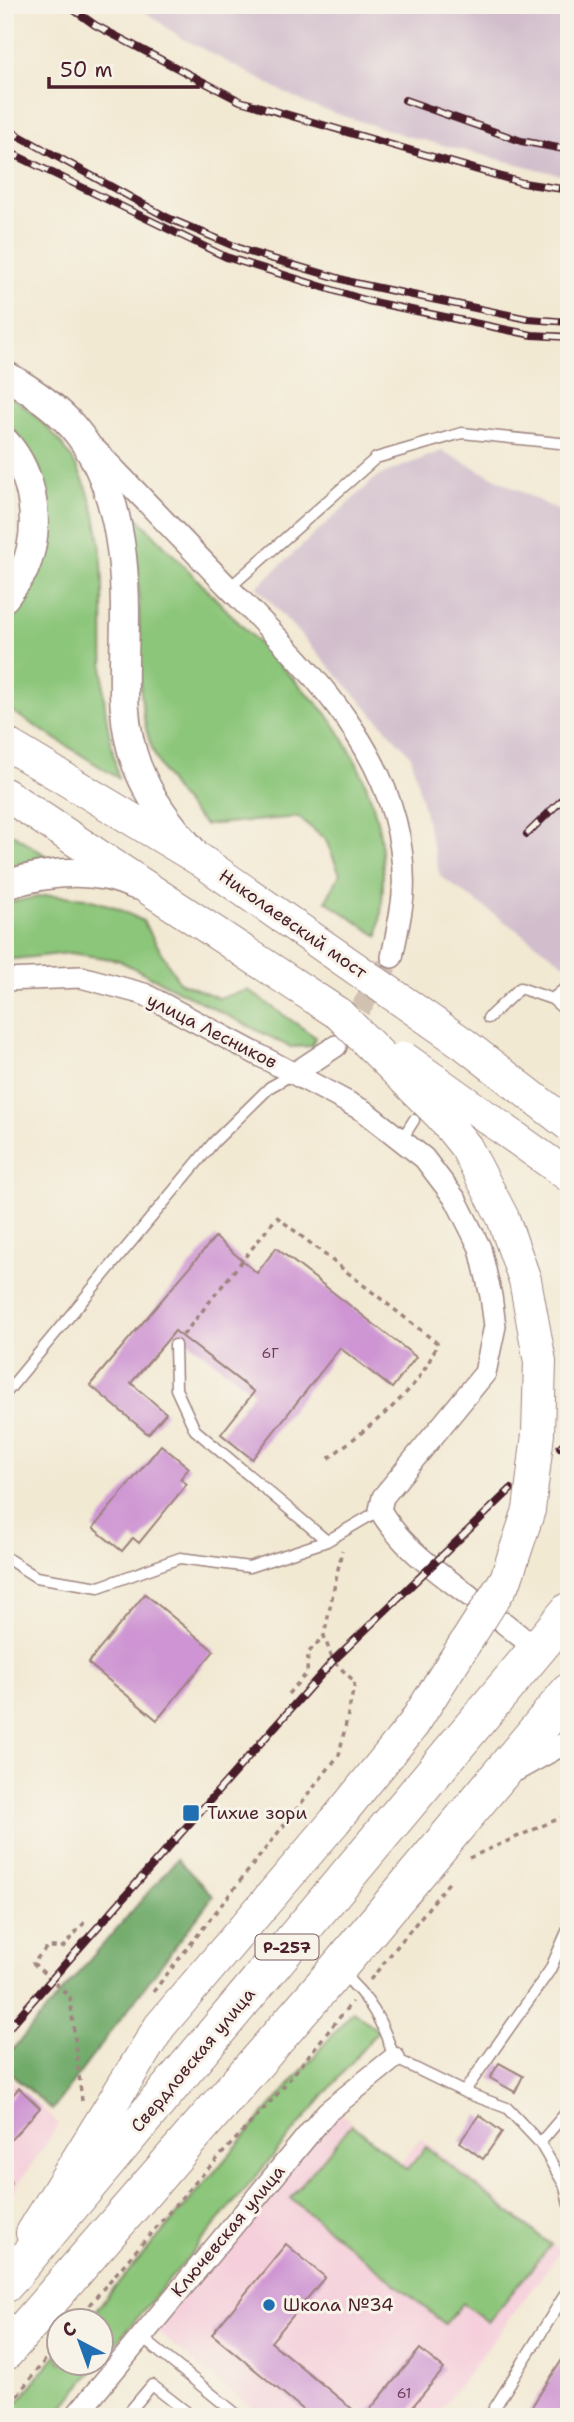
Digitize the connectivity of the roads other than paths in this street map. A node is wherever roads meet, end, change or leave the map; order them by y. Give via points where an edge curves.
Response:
1 (5, 376) edge
2 (73, 426) junction
3 (5, 442) edge
4 (569, 443) edge
5 (229, 588) junction
6 (5, 597) edge
7 (5, 743) edge
8 (5, 794) edge
9 (200, 860) junction
10 (5, 885) edge
11 (170, 900) junction
12 (392, 957) tunnel mouth
13 (5, 980) edge
14 (569, 985) edge
15 (552, 999) junction
16 (340, 1014) junction
17 (569, 1014) edge
18 (488, 1018) dead end
19 (336, 1046) tunnel mouth
20 (295, 1073) junction
21 (414, 1120) dead end
22 (569, 1125) edge
23 (402, 1139) junction
24 (569, 1176) edge
25 (175, 1345) road end
26 (5, 1394) edge
27 (380, 1510) junction
28 (327, 1541) junction
29 (5, 1557) edge
30 (471, 1597) dead end
31 (569, 1611) edge
32 (504, 1623) dead end
33 (536, 1650) junction
34 (569, 1692) edge
35 (569, 1741) edge
36 (492, 1783) junction
37 (569, 1927) edge
38 (349, 1979) junction
39 (394, 2058) junction
40 (464, 2092) junction
41 (569, 2109) edge
42 (540, 2143) junction
43 (569, 2205) edge
44 (5, 2276) edge
45 (5, 2284) edge
46 (569, 2288) edge
47 (140, 2336) junction
48 (5, 2352) edge
49 (75, 2417) edge
50 (125, 2417) edge
51 (193, 2417) edge
52 (240, 2417) edge
53 (489, 2417) edge

1 - 2 main road via 32,391
2 - 5 street
2 - 9 main road via 100,469 111,501 125,612 121,677 136,764 156,808
3 - 6 main road via 21,466 33,499 24,570
4 - 5 lane via 462,433 376,457
5 - 12 street via 302,662 358,732 380,780 393,814 401,860 403,894
7 - 9 main road, Николаевский мост
8 - 11 main road
9 - 22 main road, Николаевский мост, bridge via 464,1044
10 - 11 main road via 63,870 118,877
11 - 16 main road
13 - 20 street, улица Лесников via 81,977 144,995
14 - 15 lane
15 - 17 lane
15 - 18 lane via 520,988
16 - 24 main road, bridge
16 - 44 main road, bridge via 466,1147 503,1218 525,1280 540,1362 529,1510 506,1579 413,1724 160,2026
19 - 20 street
20 - 23 street, улица Лесников via 364,1111
20 - 26 lane via 270,1087 214,1142
21 - 23 lane
23 - 27 street, улица Лесников via 424,1158 456,1200 480,1248 495,1326 485,1373 383,1497
25 - 28 lane via 176,1389 195,1430
27 - 28 lane
27 - 30 street via 429,1565
28 - 29 lane via 249,1567 180,1558 99,1587 36,1577
31 - 33 highway, Свердловская улица / Р-257
32 - 33 street
33 - 45 highway, Свердловская улица / Р-257
34 - 36 highway, Р-257
35 - 36 street
36 - 38 highway, Р-257
37 - 40 lane via 550,1970
38 - 39 lane via 383,2024
38 - 48 highway, Р-257
39 - 40 lane
39 - 47 street, Ключевская улица via 327,2112
40 - 42 lane via 507,2108
41 - 42 lane
42 - 43 lane via 565,2186
46 - 53 lane
47 - 49 street, Ключевская улица
47 - 52 lane
50 - 51 lane via 152,2385

